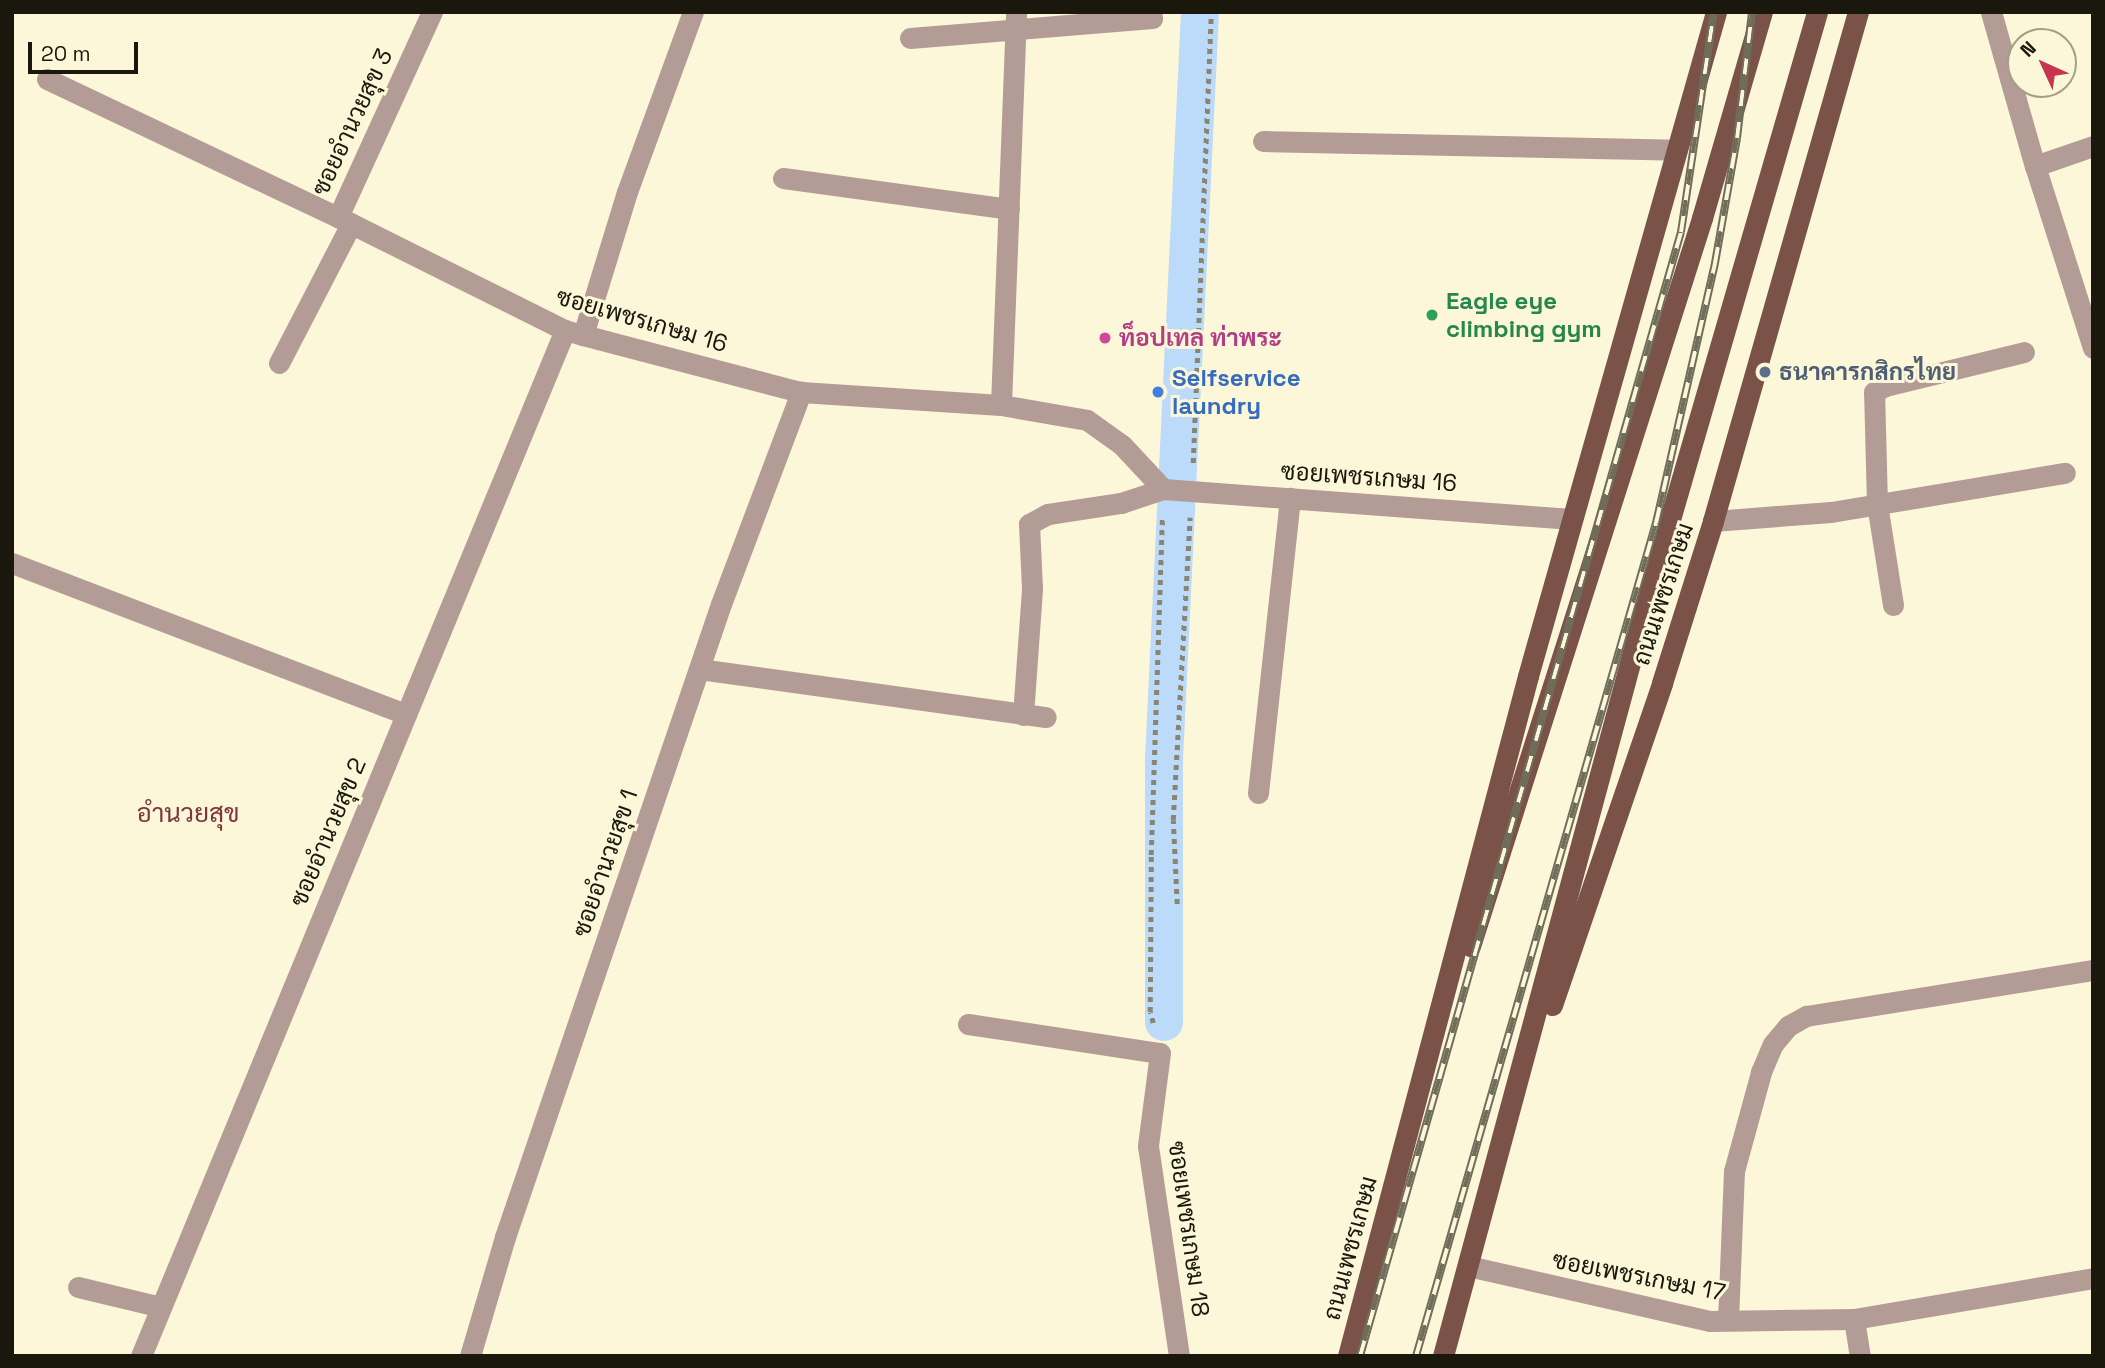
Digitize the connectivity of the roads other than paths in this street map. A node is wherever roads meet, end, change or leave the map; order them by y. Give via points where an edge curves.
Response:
1 (432, 12) edge
2 (693, 12) edge
3 (1716, 12) edge
4 (1762, 12) edge
5 (1817, 12) edge
6 (1858, 12) edge
7 (1991, 12) edge
8 (1152, 18) dead end
9 (1015, 21) edge
10 (910, 38) dead end
11 (47, 79) dead end
12 (1263, 141) dead end
13 (2093, 146) edge
14 (1677, 150) junction
15 (2035, 166) junction
16 (783, 178) dead end
17 (1009, 208) junction
18 (344, 220) junction
19 (574, 332) junction
20 (2093, 348) edge
21 (2024, 352) dead end
22 (279, 363) dead end
23 (801, 392) junction
24 (1001, 405) junction
25 (2065, 472) dead end
26 (1176, 490) junction
27 (1290, 498) junction
28 (1878, 504) junction
29 (1572, 519) junction
30 (1713, 521) junction
31 (12, 563) edge
32 (1894, 605) dead end
33 (699, 669) junction
34 (406, 714) junction
35 (1023, 715) junction
36 (1046, 717) dead end
37 (1258, 793) dead end
38 (2093, 970) edge
39 (968, 1024) dead end
40 (1403, 1154) junction
41 (1491, 1182) junction
42 (1468, 1266) junction
43 (2093, 1278) edge
44 (78, 1287) dead end
45 (161, 1307) junction
46 (1854, 1319) junction
47 (1728, 1320) junction
48 (141, 1356) edge
49 (470, 1356) edge
50 (1179, 1356) edge
51 (1348, 1356) edge
52 (1443, 1356) edge
53 (1860, 1356) edge

1 - 18 street, ซอยอำนวยสุข 3
2 - 19 street, ซอยอำนวยสุข 2
3 - 14 main road, ถนนเพชรเกษม
4 - 40 main road, ถนนเพชรเกษม via 1702,218
5 - 41 main road, ถนนเพชรเกษม via 1651,585
6 - 30 main road, ถนนเพชรเกษม
7 - 15 street
8 - 9 street
9 - 10 street
9 - 17 street
11 - 18 street, ซอยเพชรเกษม 16
12 - 14 street
13 - 15 street
14 - 29 main road, ถนนเพชรเกษม
15 - 20 street
16 - 17 street
17 - 24 street
18 - 19 street, ซอยเพชรเกษม 16
18 - 22 street, ซอยอำนวยสุข 3
19 - 23 street, ซอยเพชรเกษม 16
19 - 34 street, ซอยอำนวยสุข 2
21 - 28 street via 1874,392
23 - 24 street, ซอยเพชรเกษม 16
23 - 33 street, ซอยอำนวยสุข 1
24 - 26 street, ซอยเพชรเกษม 16 via 1087,420
25 - 28 street
26 - 27 street, ซอยเพชรเกษม 16
26 - 35 street, ซอยเพชรเกษม 16 via 1048,514 1029,524 1032,588
27 - 29 street, ซอยเพชรเกษม 16
27 - 37 street
28 - 30 street
28 - 32 street
29 - 40 main road, ถนนเพชรเกษม
30 - 41 main road, ถนนเพชรเกษม
31 - 34 street
33 - 35 street
33 - 49 street, ซอยอำนวยสุข 1 via 505,1237
34 - 45 street, ซอยอำนวยสุข 2
35 - 36 street
38 - 47 street via 1806,1016 1788,1026 1773,1044 1761,1072 1734,1171
39 - 50 street, ซอยเพชรเกษม 18 via 1160,1053 1148,1146
40 - 51 main road, ถนนเพชรเกษม
41 - 42 main road, ถนนเพชรเกษม
42 - 47 street, ซอยเพชรเกษม 17 via 1710,1321
42 - 52 main road, ถนนเพชรเกษม
43 - 46 street, ซอยเพชรเกษม 17
44 - 45 street
45 - 48 street, ซอยอำนวยสุข 2
46 - 47 street, ซอยเพชรเกษม 17
46 - 53 street

